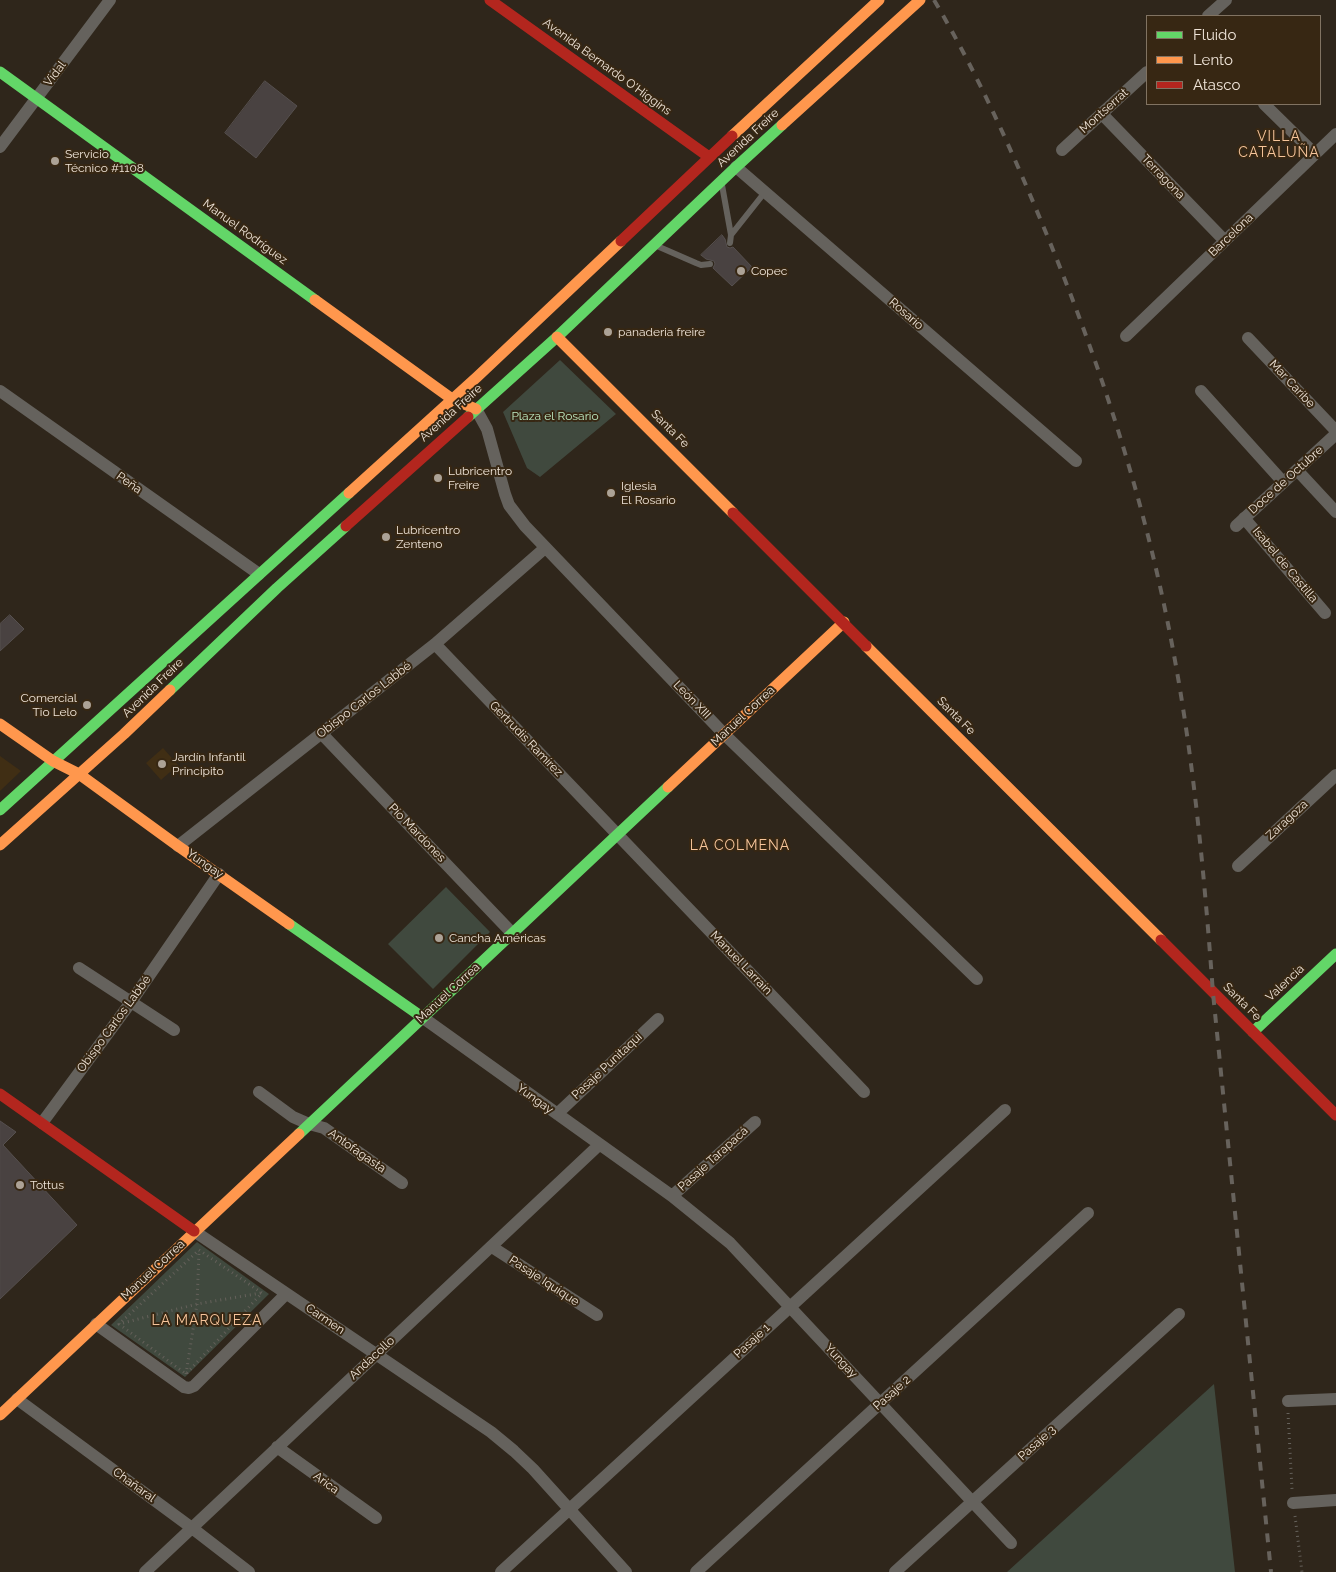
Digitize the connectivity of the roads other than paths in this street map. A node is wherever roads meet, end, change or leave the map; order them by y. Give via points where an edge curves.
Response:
1 (110, 0) edge
2 (490, 0) edge
3 (879, 0) edge
4 (920, 0) edge
5 (1226, 0) edge
6 (1209, 15) edge
7 (0, 72) edge
8 (1146, 73) edge
9 (37, 98) junction
10 (1265, 105) edge
11 (1101, 113) junction
12 (1336, 134) edge
13 (0, 147) edge
14 (1062, 150) dead end
15 (1315, 154) junction
16 (709, 157) junction
17 (736, 167) junction
18 (721, 182) junction
19 (765, 192) junction
20 (703, 200) junction
21 (731, 235) junction
22 (1224, 241) junction
23 (730, 243) dead end
24 (654, 244) junction
25 (710, 264) dead end
26 (564, 294) junction
27 (1126, 336) dead end
28 (557, 337) junction
29 (1248, 338) dead end
30 (0, 391) edge
31 (1201, 391) dead end
32 (452, 398) junction
33 (476, 409) junction
34 (1336, 432) edge
35 (1076, 461) dead end
36 (1297, 470) junction
37 (1283, 482) junction
38 (1336, 512) edge
39 (1240, 522) joint
40 (545, 548) junction
41 (259, 574) junction
42 (1325, 613) dead end
43 (844, 622) junction
44 (435, 644) junction
45 (0, 724) edge
46 (322, 734) junction
47 (724, 734) junction
48 (53, 761) junction
49 (79, 774) junction
50 (1336, 774) edge
51 (0, 810) edge
52 (617, 834) junction
53 (0, 845) edge
54 (178, 846) junction
55 (1238, 866) dead end
56 (219, 874) junction
57 (512, 933) junction
58 (1336, 954) edge
59 (79, 968) dead end
60 (978, 979) dead end
61 (131, 1002) junction
62 (422, 1018) junction
63 (658, 1019) dead end
64 (174, 1030) dead end
65 (1253, 1032) junction
66 (259, 1092) dead end
67 (864, 1092) dead end
68 (0, 1094) edge
69 (1004, 1110) dead end
70 (557, 1114) junction
71 (1336, 1115) edge
72 (754, 1122) dead end
73 (42, 1123) junction
74 (309, 1124) junction
75 (599, 1146) junction
76 (402, 1183) dead end
77 (672, 1196) junction
78 (1088, 1213) dead end
79 (194, 1231) junction
80 (492, 1247) junction
81 (286, 1294) junction
82 (790, 1306) junction
83 (1179, 1314) dead end
84 (597, 1315) dead end
85 (96, 1324) junction
86 (376, 1354) junction
87 (17, 1399) junction
88 (1336, 1399) edge
89 (1288, 1401) road end
90 (880, 1403) junction
91 (0, 1415) edge
92 (277, 1447) junction
93 (1336, 1500) edge
94 (972, 1502) junction
95 (1293, 1503) road end
96 (569, 1509) junction
97 (376, 1518) dead end
98 (192, 1528) junction
99 (1011, 1543) dead end
100 (145, 1572) edge
101 (249, 1572) edge
102 (501, 1572) edge
103 (626, 1572) edge
104 (696, 1572) edge
105 (895, 1572) edge

1 - 9 street, Vidal
2 - 16 street, Avenida Bernardo O'Higgins
3 - 16 street, Avenida Freire
4 - 17 street, Avenida Freire
5 - 6 street
7 - 9 street, Manuel Rodríguez
8 - 11 street, Montserrat
9 - 13 street, Vidal
9 - 32 street, Manuel Rodríguez
10 - 15 street
11 - 14 street, Montserrat
11 - 22 street, Terragona
12 - 15 street, Barcelona
15 - 22 street, Barcelona
16 - 20 street via 710,177
16 - 26 street, Avenida Freire
17 - 18 street, Avenida Freire
17 - 19 street, Rosario
18 - 20 street, Avenida Freire
18 - 21 lane
19 - 21 lane
19 - 35 street, Rosario
20 - 24 street, Avenida Freire
21 - 23 lane
22 - 27 street, Barcelona
24 - 25 lane via 696,263
24 - 28 street, Avenida Freire
26 - 28 street
26 - 32 street, Avenida Freire
28 - 33 street, Avenida Freire
28 - 43 street, Santa Fe
29 - 34 street, Mar Caribe
30 - 41 street, Peña
31 - 37 street
32 - 33 street, Manuel Rodríguez
32 - 41 street, Avenida Freire
33 - 40 street, León XIII via 487,429 510,505
33 - 49 street, Avenida Freire via 277,588
34 - 36 street, Doce de Octubre
36 - 37 street, Doce de Octubre
36 - 38 street
37 - 39 street, Doce de Octubre
39 - 42 street, Isabel de Castilla
40 - 44 street, Obispo Carlos Labbé
40 - 47 street, León XIII
41 - 48 street, Avenida Freire
43 - 47 street, Manuel Correa
43 - 65 street, Santa Fe
44 - 46 street, Obispo Carlos Labbé
44 - 52 street, Gertrudis Ramírez
45 - 48 street, Yungay
46 - 54 street, Obispo Carlos Labbé
46 - 57 street, Pío Mardones
47 - 52 street, Manuel Correa
47 - 60 street, León XIII
48 - 49 street, Yungay
48 - 51 street, Avenida Freire
49 - 53 street, Avenida Freire
49 - 54 street, Yungay
50 - 55 street, Zaragoza
52 - 57 street, Manuel Correa
52 - 67 street, Manuel Larraín
54 - 56 street, Yungay
56 - 61 street, Obispo Carlos Labbé
56 - 62 street, Yungay
57 - 62 street, Manuel Correa
58 - 65 street, Valencia
59 - 61 street
61 - 64 street
61 - 73 street, Obispo Carlos Labbé
62 - 70 street, Yungay
62 - 74 street, Manuel Correa
63 - 70 street, Pasaje Punitaqui
65 - 71 street, Santa Fe
66 - 74 street, Antofagasta via 293,1117
68 - 73 street, Carmen
69 - 82 street, Pasaje 1
70 - 75 street, Yungay
72 - 77 street, Pasaje Tarapacá
73 - 79 street, Carmen
74 - 76 street, Antofagasta via 324,1128
74 - 79 street, Manuel Correa
75 - 77 street, Yungay
75 - 80 street, Andacollo
77 - 82 street, Yungay via 730,1243
78 - 90 street, Pasaje 2
79 - 81 street, Carmen via 203,1245
79 - 85 street, Manuel Correa
80 - 84 street, Pasaje Iquique
80 - 86 street, Andacollo
81 - 85 street via 189,1388 184,1387 183,1379 114,1329
81 - 86 street, Carmen
82 - 90 street, Yungay
82 - 96 street, Pasaje 1
83 - 94 street, Pasaje 3
85 - 87 street, Manuel Correa
86 - 92 street, Andacollo
86 - 96 street, Carmen via 514,1451
87 - 91 street, Manuel Correa
87 - 98 street, Chañaral
88 - 89 street
90 - 94 street, Yungay
90 - 104 street, Pasaje 2
92 - 97 street, Arica
92 - 98 street, Andacollo
93 - 95 street
94 - 99 street, Yungay
94 - 105 street, Pasaje 3
96 - 102 street, Pasaje 1
96 - 103 street, Carmen
98 - 100 street, Andacollo
98 - 101 street, Chañaral

